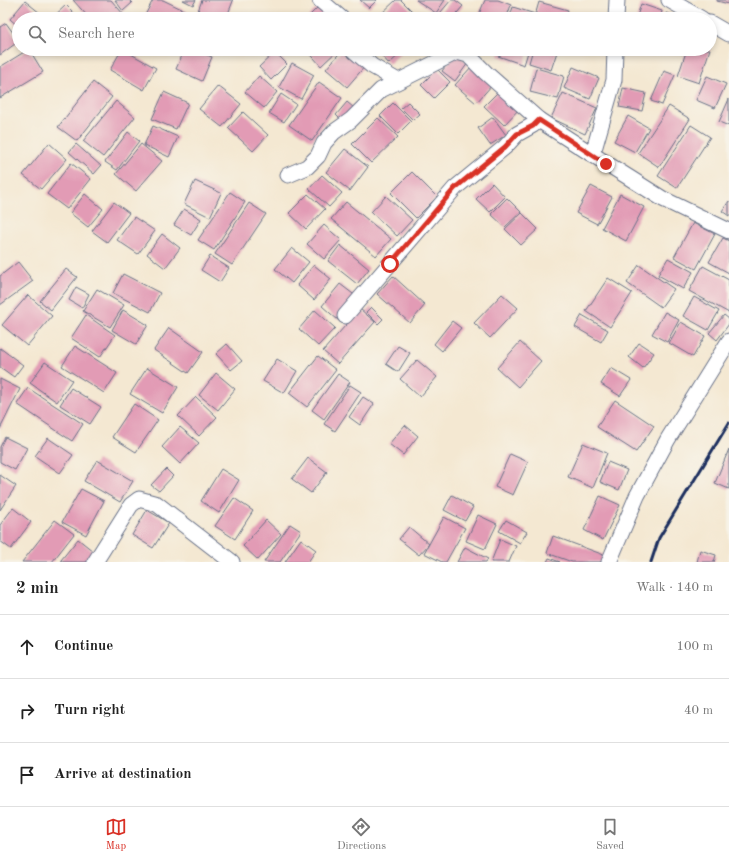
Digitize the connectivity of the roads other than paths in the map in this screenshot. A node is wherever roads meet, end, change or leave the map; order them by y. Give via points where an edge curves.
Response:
1 (320, 0) edge
2 (617, 0) edge
3 (669, 0) edge
4 (334, 12) edge
5 (616, 12) edge
6 (690, 12) edge
7 (717, 27) edge
8 (729, 34) edge
9 (360, 56) edge
10 (448, 56) edge
11 (469, 56) edge
12 (615, 56) edge
13 (398, 81) junction
14 (539, 120) junction
15 (590, 153) junction
16 (288, 175) dead end
17 (729, 231) edge
18 (345, 316) dead end
19 (729, 341) edge
20 (95, 562) edge
21 (232, 562) edge
22 (609, 562) edge

1 - 4 street
2 - 5 street
3 - 6 street
7 - 8 street
9 - 13 street
10 - 13 street
11 - 14 street
12 - 15 street via 614,80 596,146
13 - 16 street via 381,90 351,120 334,132 307,167
14 - 15 street
14 - 18 street via 517,134 455,188
15 - 17 street via 663,199
19 - 22 street via 652,468
20 - 21 street via 131,505 138,499 157,504

